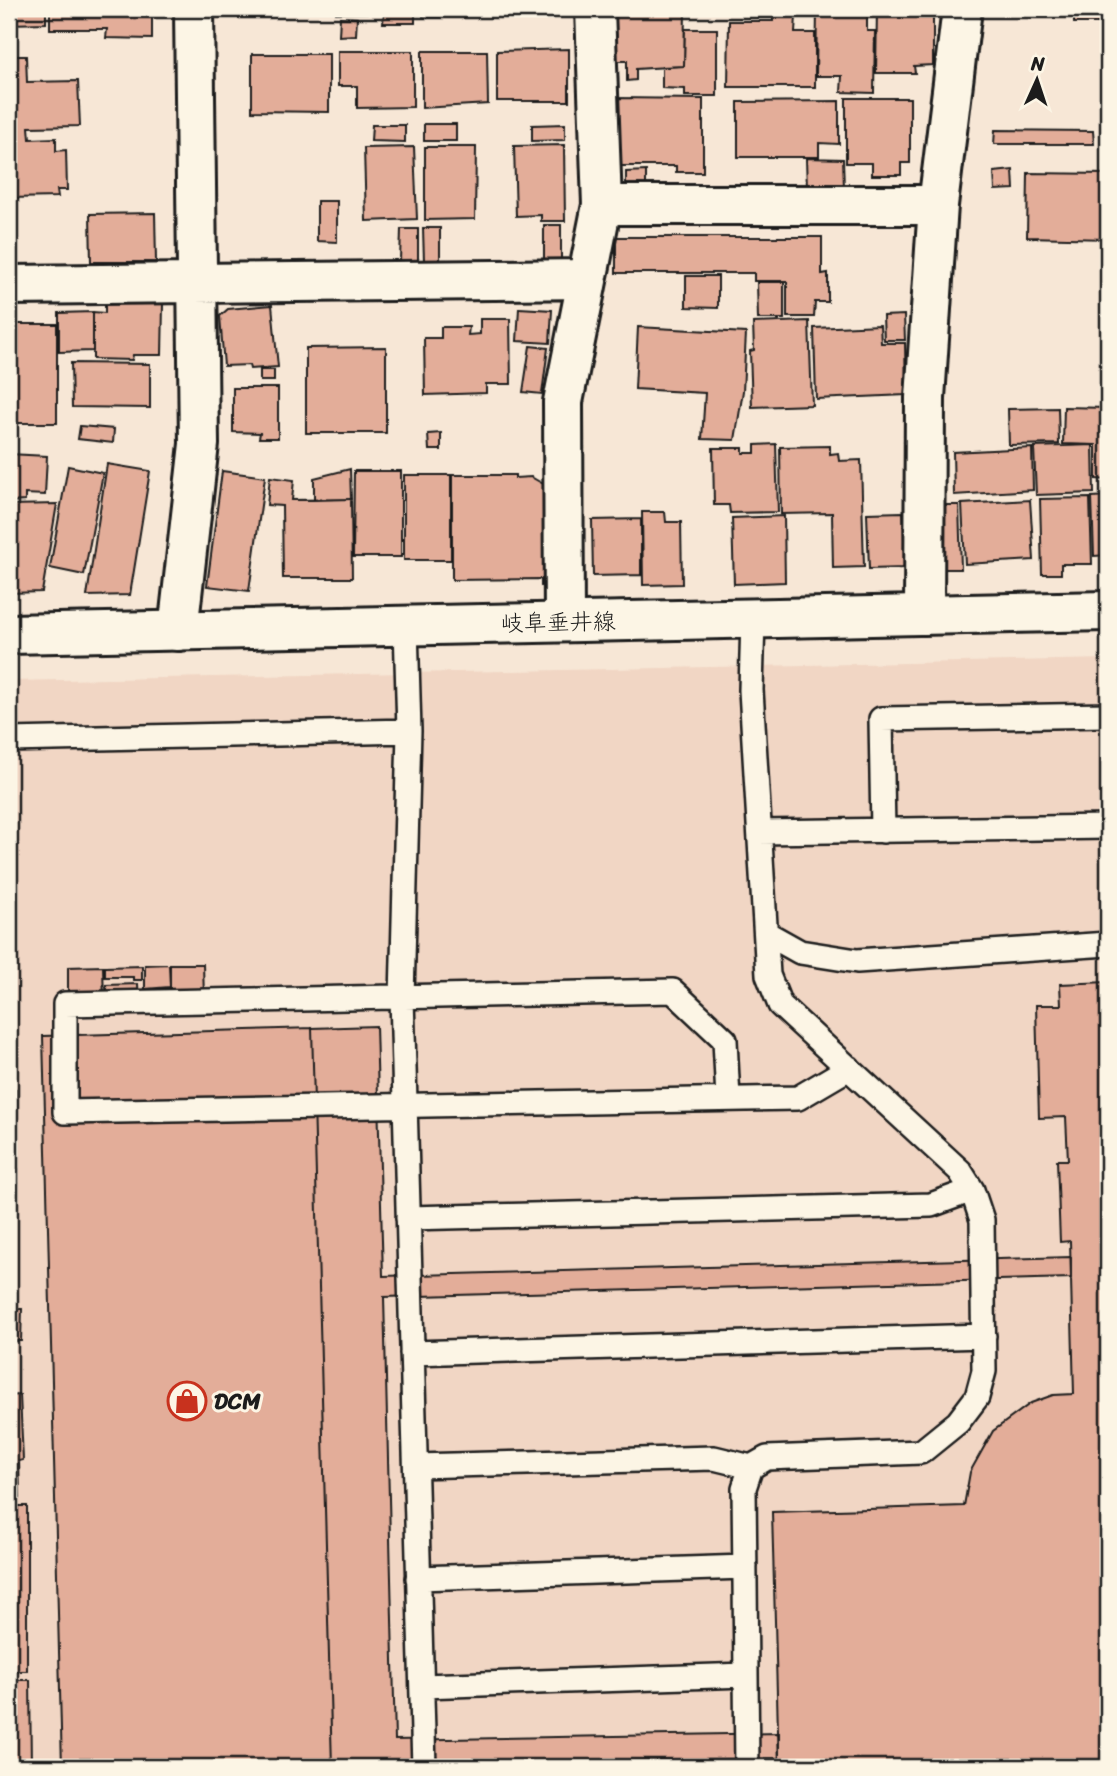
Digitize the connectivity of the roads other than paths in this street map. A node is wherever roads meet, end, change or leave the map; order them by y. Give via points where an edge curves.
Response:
1 (194, 9) edge
2 (595, 9) edge
3 (962, 9) edge
4 (602, 205) junction
5 (938, 205) junction
6 (585, 279) junction
7 (197, 284) junction
8 (9, 285) edge
9 (1108, 611) edge
10 (924, 615) junction
11 (752, 619) junction
12 (564, 622) junction
13 (406, 626) junction
14 (178, 631) junction
15 (9, 634) edge
16 (1108, 715) edge
17 (408, 731) junction
18 (9, 740) edge
19 (1108, 827) edge
20 (883, 831) junction
21 (760, 832) junction
22 (766, 933) junction
23 (1108, 944) edge
24 (402, 997) junction
25 (849, 1068) junction
26 (728, 1099) junction
27 (405, 1105) junction
28 (972, 1190) junction
29 (408, 1218) junction
30 (984, 1336) junction
31 (412, 1353) junction
32 (415, 1466) junction
33 (751, 1467) junction
34 (745, 1567) junction
35 (418, 1578) junction
36 (746, 1675) junction
37 (422, 1686) junction
38 (424, 1767) edge
39 (747, 1767) edge

1 - 7 street
2 - 4 street
3 - 5 street
4 - 5 street
4 - 6 street
5 - 10 street via 925,398
6 - 7 street
6 - 12 street via 563,402
7 - 8 street
7 - 14 street via 199,444
9 - 10 street, 岐阜垂井線
10 - 11 street, 岐阜垂井線
11 - 12 street, 岐阜垂井線
11 - 21 lane via 751,690
12 - 13 street, 岐阜垂井線
13 - 14 street, 岐阜垂井線
13 - 17 lane
14 - 15 street, 岐阜垂井線
16 - 20 lane via 881,719
17 - 18 lane
17 - 24 lane
19 - 20 lane
20 - 21 lane
21 - 22 lane
22 - 23 lane via 800,952 857,961
22 - 25 lane via 768,975 780,1005
24 - 26 lane via 673,991 725,1040
24 - 27 lane
24 - 27 lane via 65,1004 65,1112
25 - 26 lane via 798,1098
25 - 28 lane via 960,1171
26 - 27 lane
27 - 29 lane
28 - 29 lane via 931,1205
28 - 30 lane via 982,1220
29 - 31 lane
30 - 31 lane
30 - 33 lane via 985,1371 977,1397 958,1422 921,1452 768,1458
31 - 32 lane
32 - 33 lane via 714,1458
32 - 35 lane
33 - 34 lane via 744,1488
34 - 35 lane
34 - 36 lane
35 - 37 lane
36 - 37 lane
36 - 39 lane
37 - 38 lane

